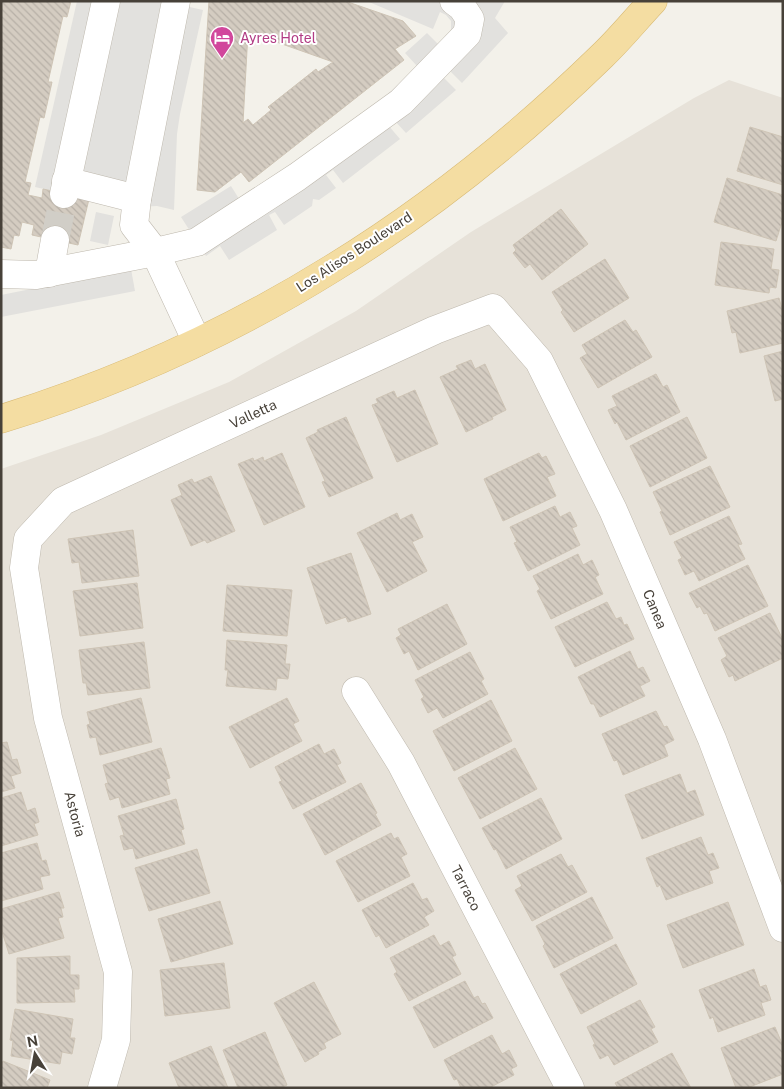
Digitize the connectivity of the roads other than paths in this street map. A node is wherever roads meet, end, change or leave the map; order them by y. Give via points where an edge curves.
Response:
1 (106, 1) edge
2 (176, 1) edge
3 (454, 1) edge
4 (653, 1) edge
5 (137, 198) junction
6 (55, 240) tunnel mouth
7 (155, 252) junction
8 (49, 273) junction
9 (1, 274) edge
10 (493, 308) joint
11 (197, 342) junction
12 (1, 419) edge
13 (28, 539) joint
14 (356, 691) dead end
15 (783, 928) edge
16 (102, 1088) edge
17 (570, 1088) edge

1 - 5 street via 65,187
2 - 5 street
3 - 7 street via 470,19 467,34 401,102 297,177 197,242
4 - 11 main road, Los Alisos Boulevard via 569,87 440,194 334,268
5 - 7 street via 134,224
6 - 8 street
7 - 8 street
7 - 11 street
8 - 9 street
10 - 13 street, Valletta via 435,330 63,502
10 - 15 street, Canea via 540,361 613,510 712,739
11 - 12 main road, Los Alisos Boulevard via 107,382
13 - 16 street, Astoria via 24,568 48,718 118,972 116,1040
14 - 17 street, Tarraco via 401,763

